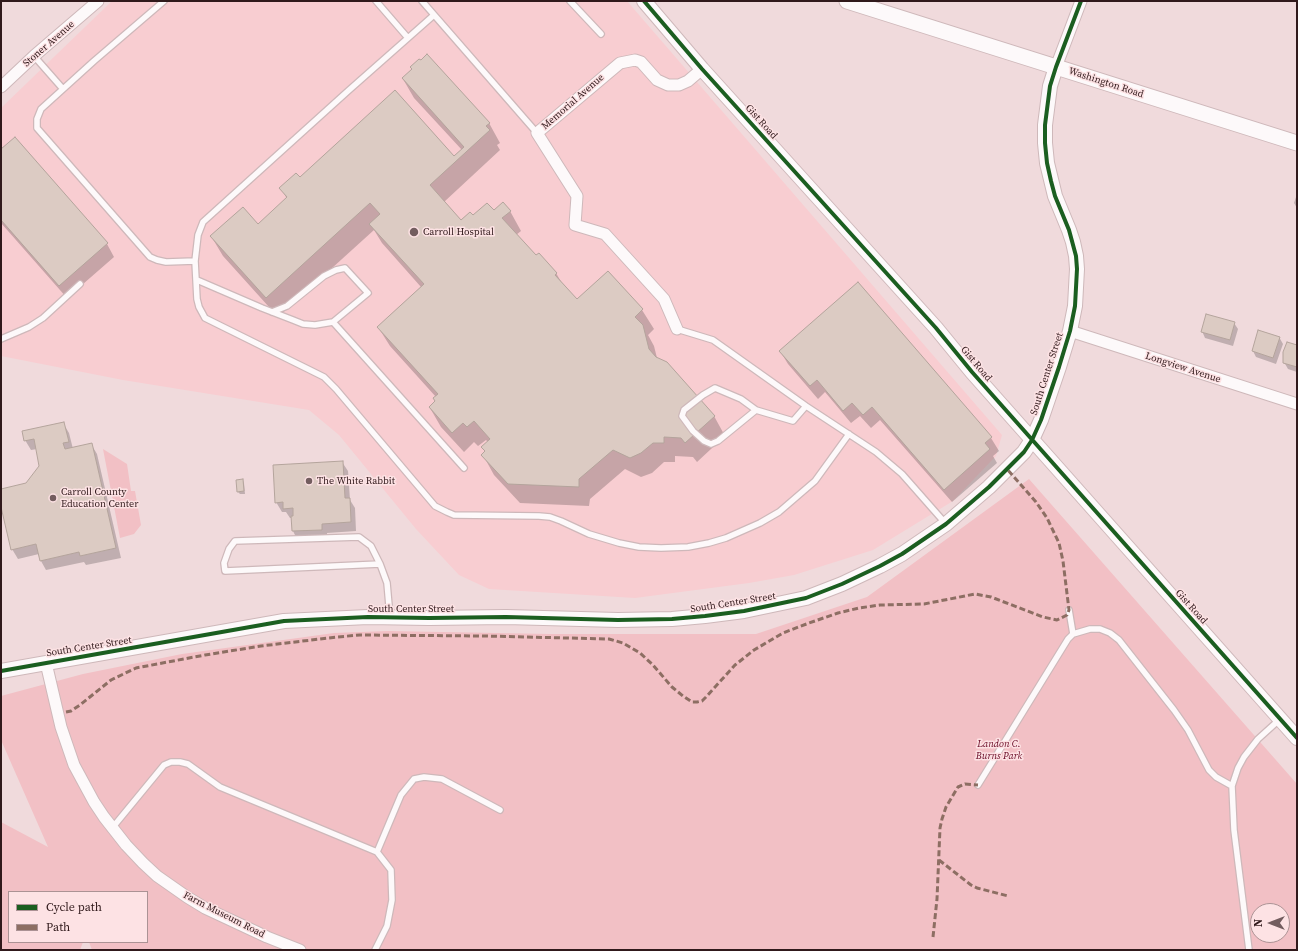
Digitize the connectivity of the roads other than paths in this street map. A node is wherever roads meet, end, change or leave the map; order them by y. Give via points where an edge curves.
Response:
1 (98, 1) edge
2 (164, 1) edge
3 (376, 1) edge
4 (422, 1) edge
5 (570, 1) edge
6 (644, 1) edge
7 (847, 1) edge
8 (1081, 1) edge
9 (434, 15) junction
10 (601, 34) dead end
11 (408, 38) junction
12 (34, 56) junction
13 (1056, 67) junction
14 (702, 69) junction
15 (1, 87) edge
16 (63, 89) junction
17 (537, 134) junction
18 (1297, 144) edge
19 (195, 261) junction
20 (197, 280) junction
21 (80, 284) dead end
22 (272, 312) junction
23 (333, 322) junction
24 (677, 330) joint
25 (1070, 331) junction
26 (1, 339) edge
27 (1297, 404) edge
28 (806, 406) junction
29 (756, 410) junction
30 (849, 434) junction
31 (1032, 440) junction
32 (464, 468) dead end
33 (946, 524) junction
34 (380, 564) junction
35 (1069, 610) dead end
36 (390, 617) junction
37 (1073, 634) junction
38 (46, 663) junction
39 (1, 671) edge
40 (1280, 719) junction
41 (1297, 738) edge
42 (978, 785) dead end
43 (1232, 786) junction
44 (500, 810) dead end
45 (112, 827) junction
46 (377, 852) junction
47 (300, 950) edge
48 (375, 950) edge
49 (1249, 950) edge

1 - 12 street, Stoner Avenue
2 - 16 lane
3 - 11 lane
4 - 9 lane
5 - 10 lane
6 - 14 street, Gist Road
7 - 13 main road, Washington Road
8 - 13 street
9 - 11 lane
9 - 17 lane
11 - 19 lane via 203,222 198,235
12 - 15 street, Stoner Avenue
12 - 16 lane
13 - 18 main road, Washington Road
13 - 25 street, South Center Street via 1047,106 1045,144 1055,196 1070,230 1076,256 1077,285
14 - 17 street, Memorial Avenue via 688,81 679,85 668,85 657,80 641,62 636,60 620,63
14 - 31 street, Gist Road via 936,328
16 - 19 lane via 41,109 37,128 150,257 166,262
17 - 24 street, Memorial Avenue via 577,196 575,225 605,234 664,298
19 - 20 lane
20 - 22 lane
20 - 30 lane via 197,299 205,318 324,377 435,506 454,515 550,517 594,536 639,547 688,547 709,543 726,538 780,512 815,480
21 - 26 lane via 43,318
22 - 23 lane via 303,324
22 - 23 lane via 287,306 324,276 345,268 368,293
23 - 32 lane
24 - 28 lane via 713,340
25 - 27 street, Longview Avenue
25 - 31 street, South Center Street
28 - 29 lane via 793,421
28 - 30 lane
29 - 29 lane via 741,399 714,388 684,410 682,416 693,431 711,444
30 - 33 lane via 902,474
31 - 33 street, South Center Street via 1024,452 989,487
31 - 40 street, Gist Road
33 - 36 street, South Center Street via 902,554 842,584 806,598 744,611 672,619 618,620
34 - 34 lane via 225,571 224,563 235,541 358,537 371,546
34 - 36 lane via 387,583
35 - 37 lane
36 - 38 street, South Center Street via 284,621
37 - 42 lane
37 - 43 lane via 1100,629 1119,640 1188,730 1209,770
38 - 39 street, South Center Street
38 - 45 street, Farm Museum Road via 60,727 74,765 94,802
40 - 41 street, Gist Road
40 - 43 lane via 1244,757
43 - 49 lane via 1234,830
44 - 46 lane via 442,779 414,779 401,795
45 - 46 lane via 164,765 180,762 188,764 220,787
45 - 47 street, Farm Museum Road via 143,863 170,887 223,917
46 - 48 lane via 391,870 392,900 387,926

